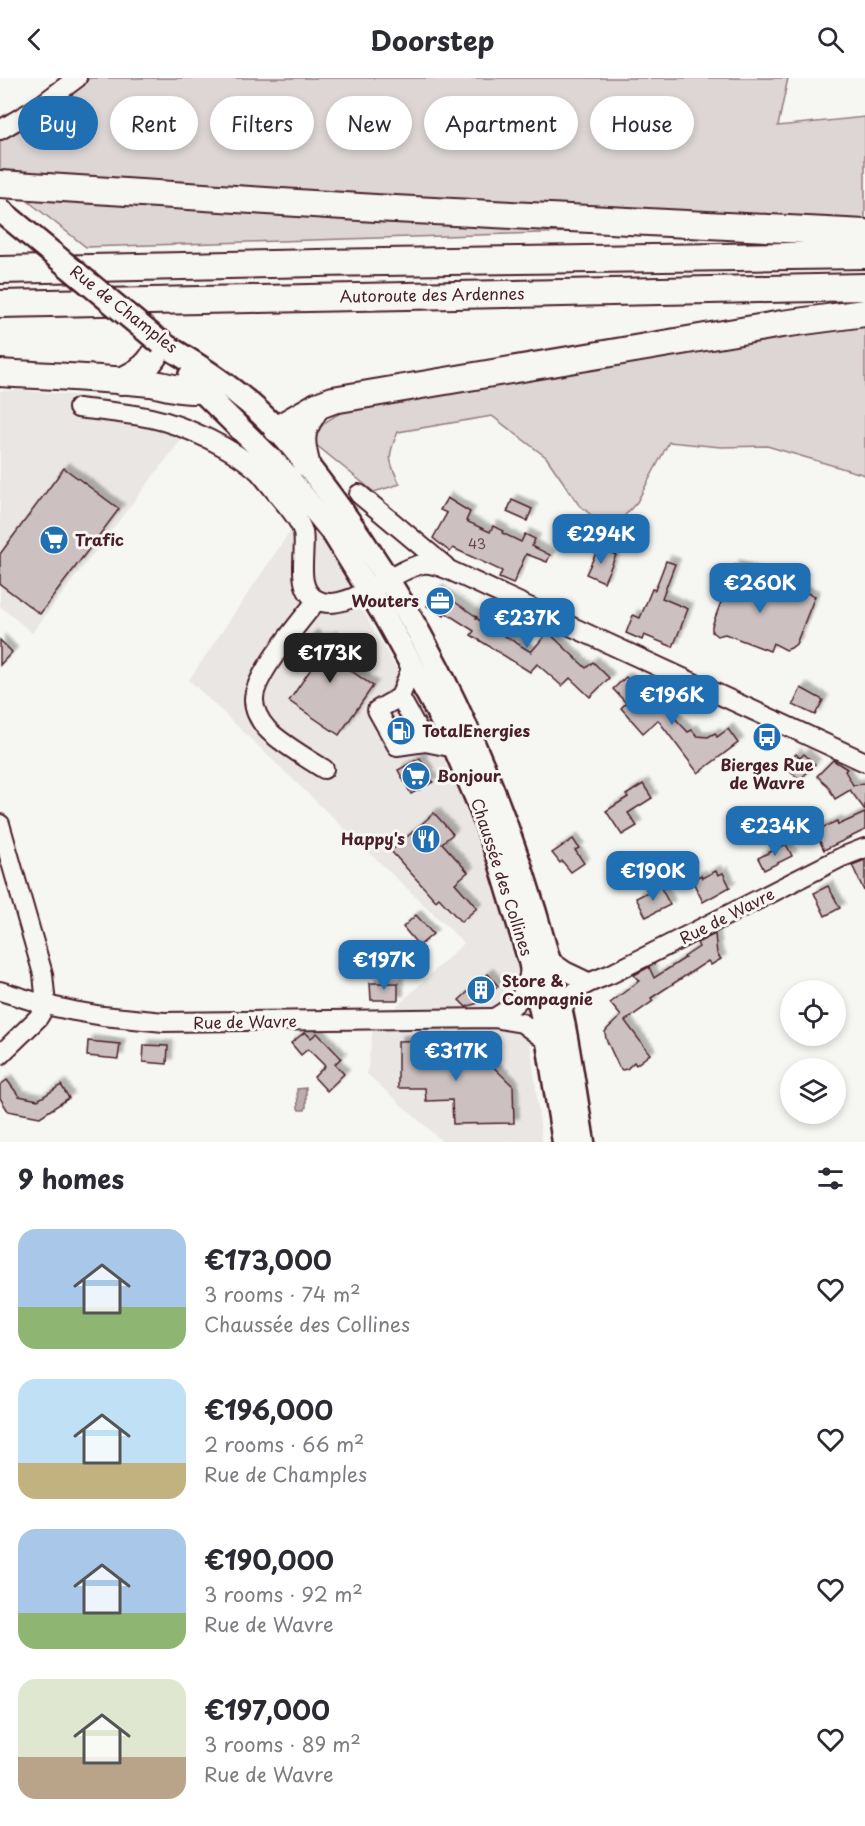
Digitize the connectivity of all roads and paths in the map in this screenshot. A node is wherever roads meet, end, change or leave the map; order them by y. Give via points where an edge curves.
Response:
1 (77, 78) edge
2 (0, 129) edge
3 (0, 184) edge
4 (0, 210) edge
5 (865, 233) edge
6 (865, 255) edge
7 (0, 270) edge
8 (865, 287) edge
9 (0, 304) edge
10 (865, 313) edge
11 (155, 353) junction
12 (187, 362) junction
13 (0, 373) edge
14 (121, 381) junction
15 (200, 389) junction
16 (317, 406) junction
17 (78, 408) dead end
18 (277, 429) junction
19 (306, 463) junction
20 (359, 494) dead end
21 (449, 570) junction
22 (378, 584) junction
23 (317, 600) junction
24 (412, 666) junction
25 (394, 700) junction
26 (418, 743) junction
27 (455, 748) junction
28 (865, 762) edge
29 (324, 769) dead end
30 (0, 824) edge
31 (865, 848) edge
32 (539, 960) junction
33 (588, 982) junction
34 (0, 991) edge
35 (46, 1005) junction
36 (551, 1010) junction
37 (494, 1018) junction
38 (548, 1042) junction
39 (0, 1055) edge
40 (564, 1142) edge
41 (583, 1142) edge

1 - 2 street
3 - 5 highway
4 - 11 main road, Rue de Champles, bridge
6 - 7 highway, Autoroute des Ardennes
8 - 9 highway, Autoroute des Ardennes
10 - 16 highway via 538,364
11 - 12 main road, Rue de Champles
11 - 14 highway via 137,374
12 - 15 main road
12 - 18 main road via 254,425
13 - 14 highway
14 - 15 highway
15 - 22 main road via 261,447
16 - 18 highway
16 - 19 highway via 301,441
17 - 23 street via 151,418 181,427 217,443 259,472 294,514 302,531 302,578
18 - 19 main road
19 - 22 main road via 351,523
20 - 21 street
21 - 22 street via 424,564
21 - 28 street
22 - 23 street via 340,602
22 - 24 main road, Chaussée des Collines
22 - 32 main road, Chaussée des Collines via 437,666 476,747 502,812
23 - 29 street via 266,669 254,699 256,712 269,732
24 - 25 street
24 - 27 main road, Chaussée des Collines
25 - 26 street
25 - 26 street via 377,710 397,746
26 - 27 street
27 - 32 main road, Chaussée des Collines
30 - 35 street via 43,974
31 - 33 street, Rue de Wavre
32 - 33 street
32 - 36 main road, Chaussée des Collines
32 - 37 street via 518,1002
33 - 36 street, Rue de Wavre
34 - 35 street, Rue de Wavre
35 - 37 street, Rue de Wavre via 103,1017 164,1022
35 - 39 street
36 - 38 main road
36 - 41 main road, Chaussée des Collines
37 - 38 street, Rue de Wavre via 522,1023
38 - 40 main road

